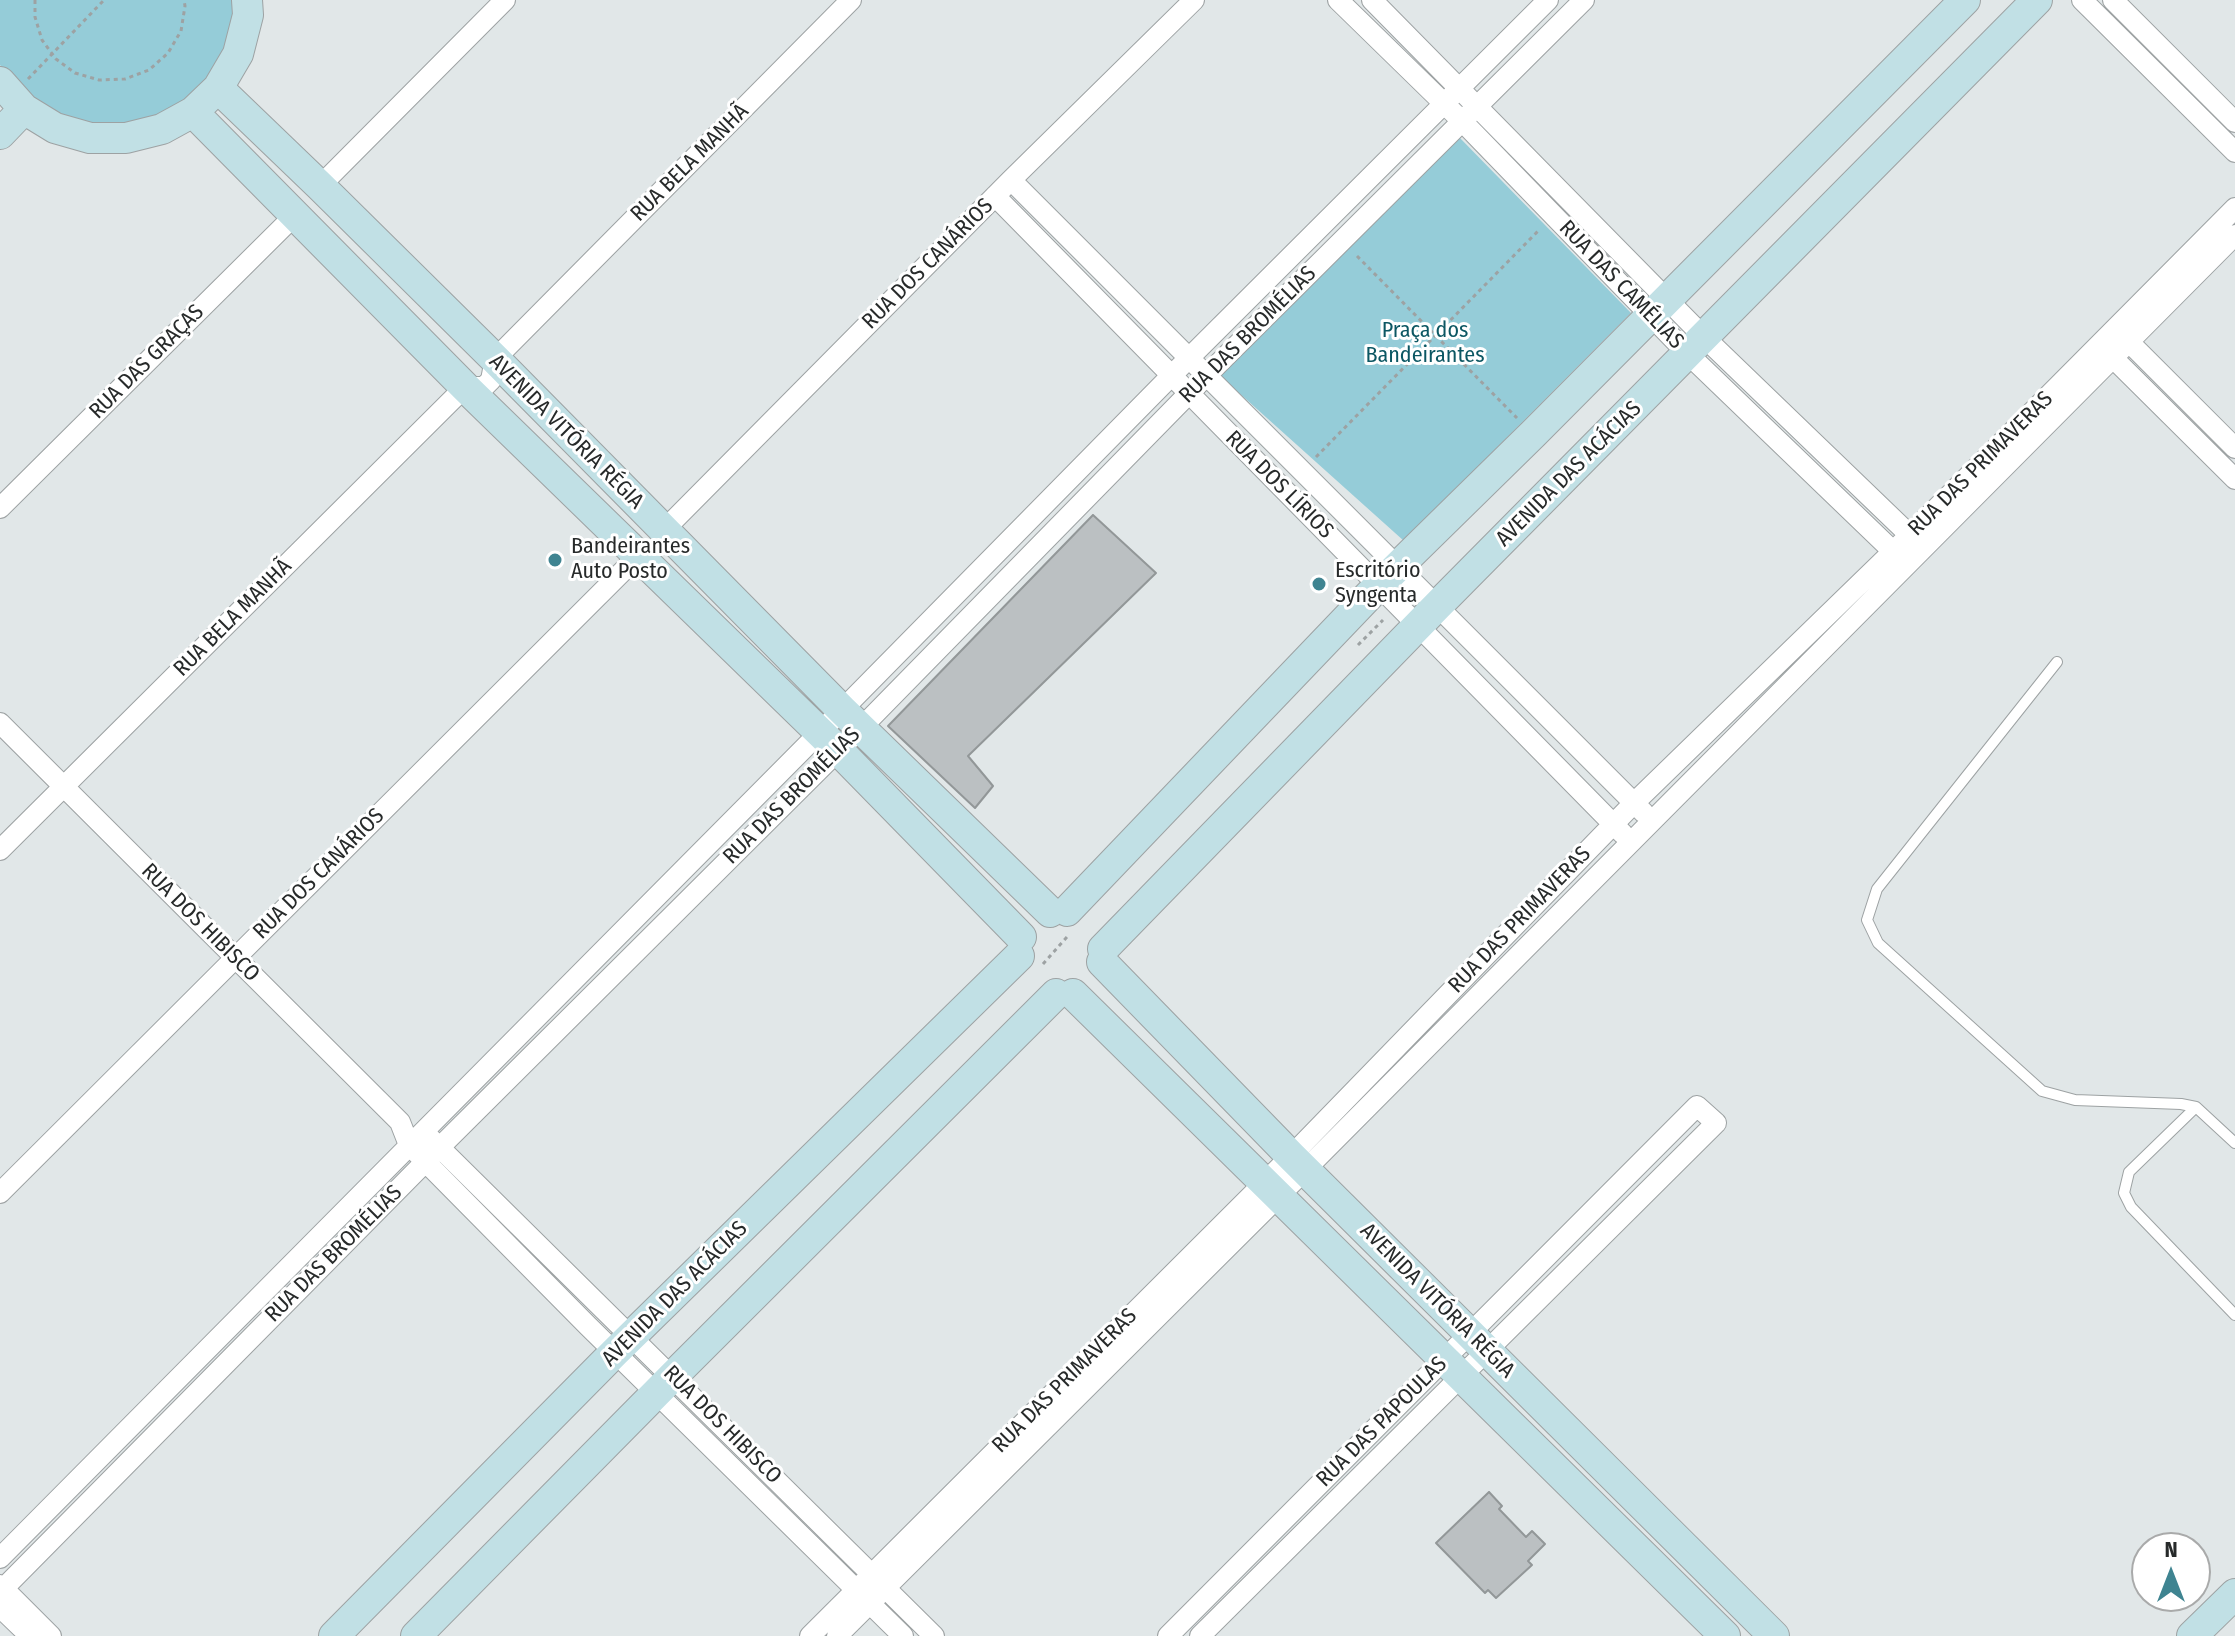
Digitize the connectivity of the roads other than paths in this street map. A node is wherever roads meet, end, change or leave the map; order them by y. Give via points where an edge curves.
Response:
1 (247, 0) edge
2 (505, 0) edge
3 (851, 0) edge
4 (1338, 0) edge
5 (1372, 0) edge
6 (1548, 0) edge
7 (1584, 0) edge
8 (1965, 0) edge
9 (2037, 0) edge
10 (2082, 0) edge
11 (2113, 0) edge
12 (1187, 2) edge
13 (218, 88) junction
14 (1460, 89) junction
15 (12, 96) edge
16 (1445, 104) junction
17 (1479, 107) junction
18 (193, 112) junction
19 (1463, 122) junction
20 (2235, 122) edge
21 (0, 134) edge
22 (2235, 152) edge
23 (1011, 180) junction
24 (320, 186) junction
25 (995, 196) junction
26 (2235, 208) edge
27 (294, 216) junction
28 (2235, 235) edge
29 (1659, 307) junction
30 (2122, 335) junction
31 (1696, 346) junction
32 (2106, 351) junction
33 (495, 359) junction
34 (1189, 359) junction
35 (1171, 376) junction
36 (1206, 376) junction
37 (465, 387) junction
38 (1188, 394) junction
39 (2235, 448) edge
40 (2235, 479) edge
41 (0, 508) edge
42 (664, 530) junction
43 (1917, 542) junction
44 (639, 555) junction
45 (1900, 558) junction
46 (1388, 577) junction
47 (1427, 616) junction
48 (2057, 662) dead end
49 (852, 719) junction
50 (0, 723) edge
51 (828, 742) junction
52 (63, 786) junction
53 (1634, 803) junction
54 (1652, 821) junction
55 (1613, 824) junction
56 (1631, 843) junction
57 (0, 850) edge
58 (1058, 911) junction
59 (1020, 947) junction
60 (1103, 956) junction
61 (235, 958) junction
62 (1065, 994) junction
63 (2196, 1107) junction
64 (416, 1138) junction
65 (2235, 1143) edge
66 (433, 1154) junction
67 (1298, 1163) junction
68 (1272, 1190) junction
69 (0, 1193) edge
70 (2235, 1315) edge
71 (1479, 1342) junction
72 (623, 1345) junction
73 (1453, 1368) junction
74 (665, 1385) junction
75 (0, 1558) edge
76 (878, 1580) junction
77 (1, 1593) edge
78 (2235, 1594) edge
79 (863, 1596) junction
80 (30, 1636) edge
81 (51, 1636) edge
82 (334, 1636) edge
83 (416, 1636) edge
84 (810, 1636) edge
85 (837, 1636) edge
86 (903, 1636) edge
87 (934, 1636) edge
88 (1168, 1636) edge
89 (1200, 1636) edge
90 (1725, 1636) edge
91 (1774, 1636) edge
92 (2192, 1636) edge

1 - 13 street via 238,54
2 - 24 street
3 - 33 street, RUA BELA MANHÃ
4 - 16 street, RUA DAS CAMÉLIAS
5 - 14 street, RUA DAS CAMÉLIAS
6 - 14 street, RUA DAS BROMÉLIAS
7 - 17 street, RUA DAS BROMÉLIAS
8 - 29 street
9 - 31 street, AVENIDA DAS ACÁCIAS
10 - 22 street
11 - 20 street
12 - 23 street, RUA DOS CANÁRIOS
13 - 18 street
13 - 24 street, AVENIDA VITÓRIA RÉGIA
14 - 16 street, RUA DAS BROMÉLIAS
14 - 17 street, RUA DAS CAMÉLIAS
15 - 18 street via 55,128 90,138 126,138 162,129
15 - 21 street
16 - 19 street, RUA DAS CAMÉLIAS
16 - 34 street, RUA DAS BROMÉLIAS
17 - 19 street, RUA DAS BROMÉLIAS
17 - 29 street, RUA DAS CAMÉLIAS
18 - 27 street, AVENIDA VITÓRIA RÉGIA
19 - 29 street, RUA DAS CAMÉLIAS via 1553,216
19 - 36 street, RUA DAS BROMÉLIAS
23 - 25 street, RUA DOS CANÁRIOS
23 - 34 street, RUA DOS LÍRIOS
24 - 27 street, RUA DAS GRAÇAS via 321,207 316,213
24 - 33 street, AVENIDA VITÓRIA RÉGIA
25 - 35 street, RUA DOS LÍRIOS
25 - 42 street, RUA DOS CANÁRIOS
26 - 30 street, RUA DAS PRIMAVERAS
27 - 37 street, AVENIDA VITÓRIA RÉGIA
27 - 41 street, RUA DAS GRAÇAS
28 - 30 street, RUA DAS PRIMAVERAS
29 - 31 street, RUA DAS CAMÉLIAS
29 - 46 street
30 - 32 street, RUA DAS PRIMAVERAS
30 - 39 street
31 - 43 street, RUA DAS CAMÉLIAS
31 - 45 street, RUA DAS CAMÉLIAS
31 - 47 street, AVENIDA DAS ACÁCIAS
32 - 40 street
32 - 43 street, RUA DAS PRIMAVERAS
33 - 37 street, RUA BELA MANHÃ via 484,387
33 - 42 street, AVENIDA VITÓRIA RÉGIA
34 - 35 street, RUA DAS BROMÉLIAS
34 - 36 street, RUA DOS LÍRIOS
35 - 38 street, RUA DOS LÍRIOS
35 - 49 street, RUA DAS BROMÉLIAS
36 - 38 street, RUA DAS BROMÉLIAS
36 - 46 street, RUA DOS LÍRIOS via 1302,471
37 - 44 street, AVENIDA VITÓRIA RÉGIA
37 - 52 street, RUA BELA MANHÃ
38 - 46 street, RUA DOS LÍRIOS
38 - 49 street, RUA DAS BROMÉLIAS
42 - 44 street, RUA DOS CANÁRIOS via 667,541 660,556
42 - 49 street, AVENIDA VITÓRIA RÉGIA
43 - 45 street, RUA DAS PRIMAVERAS
44 - 51 street, AVENIDA VITÓRIA RÉGIA
44 - 61 street, RUA DOS CANÁRIOS
45 - 53 street, RUA DAS PRIMAVERAS
45 - 54 street, RUA DAS PRIMAVERAS
46 - 47 street, RUA DOS LÍRIOS
46 - 58 street
47 - 53 street, RUA DOS LÍRIOS
47 - 55 street, RUA DOS LÍRIOS
47 - 60 street, AVENIDA DAS ACÁCIAS
48 - 63 lane via 1877,889 1867,920 1878,943 2042,1091 2075,1100
49 - 51 street, RUA DAS BROMÉLIAS
49 - 58 street, AVENIDA VITÓRIA RÉGIA
50 - 52 street, RUA DOS HIBISCO
51 - 59 street, AVENIDA VITÓRIA RÉGIA
51 - 64 street, RUA DAS BROMÉLIAS
51 - 66 street, RUA DAS BROMÉLIAS
52 - 57 street, RUA BELA MANHÃ
52 - 61 street, RUA DOS HIBISCO
53 - 54 street, RUA DOS LÍRIOS
53 - 55 street, RUA DAS PRIMAVERAS
54 - 56 street, RUA DAS PRIMAVERAS
55 - 56 street, RUA DOS LÍRIOS
55 - 67 street, RUA DAS PRIMAVERAS
56 - 67 street, RUA DAS PRIMAVERAS
58 - 59 street via 1028,926
58 - 60 street via 1086,917 1100,936
59 - 62 street via 1028,979
59 - 72 street, AVENIDA DAS ACÁCIAS
60 - 62 street via 1088,985
60 - 67 street, AVENIDA VITÓRIA RÉGIA
61 - 64 street, RUA DOS HIBISCO
61 - 69 street, RUA DOS CANÁRIOS
62 - 68 street, AVENIDA VITÓRIA RÉGIA
62 - 74 street
63 - 65 lane
63 - 70 lane via 2129,1172 2124,1193 2131,1207
64 - 66 street, RUA DOS HIBISCO
64 - 75 street, RUA DAS BROMÉLIAS
66 - 72 street, RUA DOS HIBISCO
66 - 77 street, RUA DAS BROMÉLIAS
67 - 68 street, RUA DAS PRIMAVERAS
67 - 71 street, AVENIDA VITÓRIA RÉGIA
68 - 73 street, AVENIDA VITÓRIA RÉGIA
68 - 76 street, RUA DAS PRIMAVERAS
71 - 71 street, RUA DAS PAPOULAS via 1716,1123 1697,1106
71 - 73 street, RUA DAS PAPOULAS
71 - 91 street, AVENIDA VITÓRIA RÉGIA
72 - 74 street, RUA DOS HIBISCO
72 - 82 street, AVENIDA DAS ACÁCIAS
73 - 88 street, RUA DAS PAPOULAS
73 - 89 street, RUA DAS PAPOULAS
73 - 90 street, AVENIDA VITÓRIA RÉGIA
74 - 76 street, RUA DOS HIBISCO
74 - 79 street, RUA DOS HIBISCO
74 - 83 street
76 - 79 street, RUA DAS PRIMAVERAS
76 - 87 street, RUA DOS HIBISCO
77 - 80 street
77 - 81 street
78 - 92 street
79 - 84 street, RUA DAS PRIMAVERAS
79 - 85 street, RUA DAS PRIMAVERAS
79 - 86 street, RUA DOS HIBISCO

